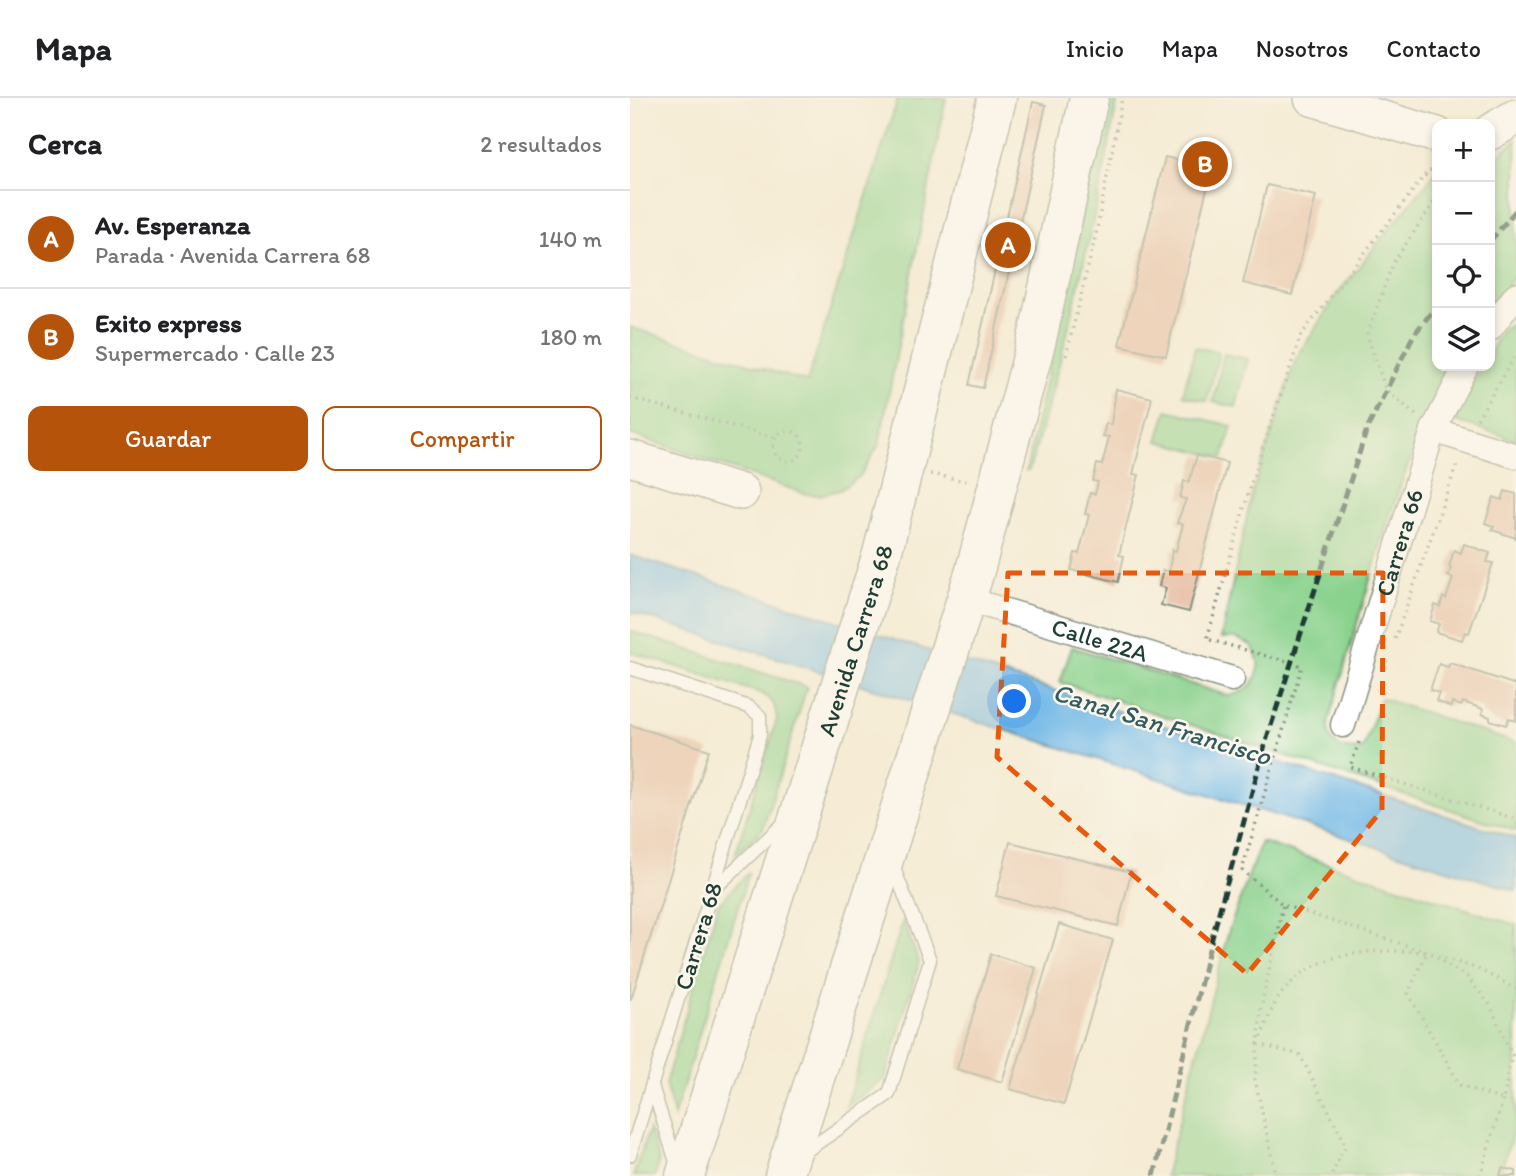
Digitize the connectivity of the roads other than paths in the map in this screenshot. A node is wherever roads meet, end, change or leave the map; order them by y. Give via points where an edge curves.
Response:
1 (997, 98) edge
2 (1088, 98) edge
3 (1320, 99) edge
4 (1516, 117) edge
5 (1495, 129) edge
6 (1432, 133) edge
7 (1516, 295) edge
8 (1495, 322) edge
9 (1463, 371) edge
10 (1433, 430) junction
11 (1516, 456) edge
12 (630, 458) edge
13 (630, 482) edge
14 (966, 599) junction
15 (630, 667) edge
16 (1232, 679) dead end
17 (1351, 733) road end
18 (805, 802) junction
19 (887, 851) junction
20 (712, 891) junction
21 (652, 1086) junction
22 (630, 1155) edge
23 (786, 1170) edge
24 (683, 1176) edge

1 - 18 main road, Avenida Carrera 68 via 905,469
2 - 14 main road via 1061,239
3 - 6 street
4 - 5 street
7 - 8 street
9 - 10 street, Carrera 66
10 - 11 street
10 - 17 street, Carrera 66
12 - 13 street via 738,503
14 - 16 street, Calle 22A
14 - 19 main road
15 - 20 lane, Carrera 68 via 729,699 760,716 760,735
18 - 20 lane
18 - 24 main road, Avenida Carrera 68
19 - 23 main road
19 - 23 lane via 930,960 889,1094
20 - 21 lane, Carrera 68
21 - 22 lane, Carrera 68
21 - 24 lane

